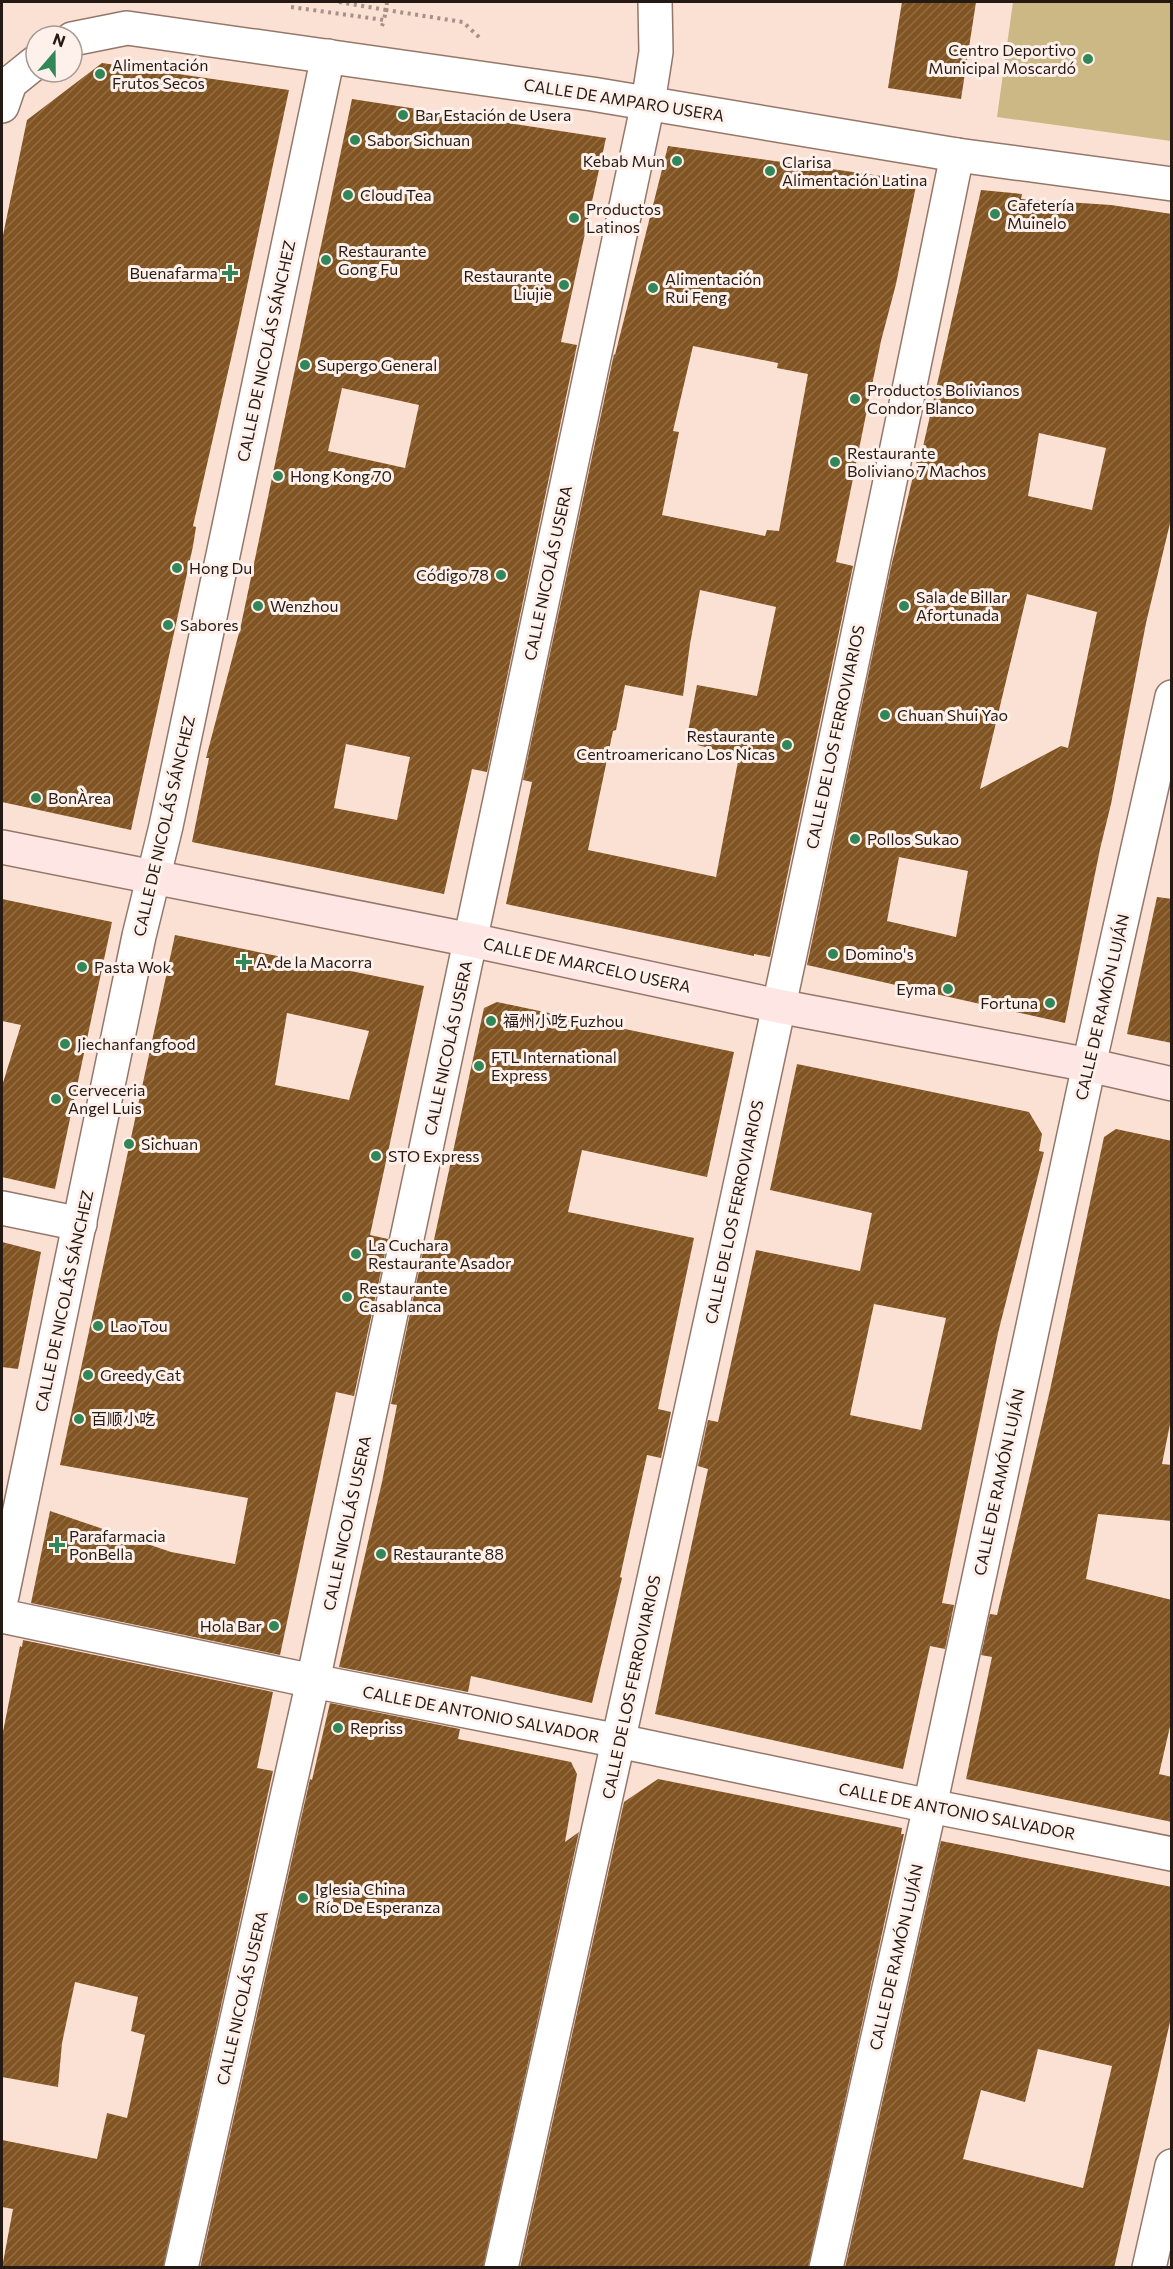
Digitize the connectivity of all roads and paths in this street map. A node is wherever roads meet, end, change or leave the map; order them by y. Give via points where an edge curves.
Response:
1 (339, 2) edge
2 (387, 2) edge
3 (655, 2) edge
4 (291, 7) dead end
5 (386, 10) junction
6 (384, 20) junction
7 (381, 33) dead end
8 (84, 36) edge
9 (485, 43) dead end
10 (328, 56) junction
11 (24, 72) edge
12 (648, 103) junction
13 (2, 106) edge
14 (957, 155) junction
15 (1172, 184) edge
16 (1172, 696) edge
17 (2, 848) edge
18 (153, 878) junction
19 (471, 940) junction
20 (778, 1006) junction
21 (1089, 1065) junction
22 (1172, 1084) edge
23 (2, 1208) edge
24 (80, 1224) junction
25 (13, 1482) edge
26 (2, 1596) edge
27 (2, 1616) edge
28 (313, 1681) junction
29 (619, 1741) junction
30 (930, 1806) junction
31 (1172, 1854) edge
32 (1172, 2166) edge
33 (181, 2268) edge
34 (501, 2268) edge
35 (826, 2268) edge
36 (1149, 2268) edge

1 - 5 path
2 - 5 path
3 - 12 street, CALLE NICOLÁS USERA via 656,52
4 - 6 path
5 - 6 path
5 - 9 path via 463,22
6 - 7 path
8 - 10 street, CALLE DE AMPARO USERA via 127,28
10 - 12 street, CALLE DE AMPARO USERA
10 - 18 street, CALLE DE NICOLÁS SÁNCHEZ
11 - 13 street via 10,83
12 - 14 street, CALLE DE AMPARO USERA
12 - 19 street, CALLE NICOLÁS USERA
14 - 15 street, CALLE DE AMPARO USERA
14 - 20 street, CALLE DE LOS FERROVIARIOS
16 - 21 street, CALLE DE RAMÓN LUJÁN
17 - 18 main road, CALLE DE MARCELO USERA
18 - 19 main road, CALLE DE MARCELO USERA
18 - 24 street, CALLE DE NICOLÁS SÁNCHEZ
19 - 20 main road, CALLE DE MARCELO USERA
19 - 28 street, CALLE NICOLÁS USERA
20 - 21 main road, CALLE DE MARCELO USERA
20 - 29 street, CALLE DE LOS FERROVIARIOS
21 - 22 main road, CALLE DE MARCELO USERA
21 - 30 street, CALLE DE RAMÓN LUJÁN
23 - 24 street
24 - 25 street, CALLE DE NICOLÁS SÁNCHEZ
25 - 26 street, CALLE DE NICOLÁS SÁNCHEZ
27 - 28 street, CALLE DE ANTONIO SALVADOR
28 - 29 street, CALLE DE ANTONIO SALVADOR
28 - 33 street, CALLE NICOLÁS USERA
29 - 30 street, CALLE DE ANTONIO SALVADOR
29 - 34 street, CALLE DE LOS FERROVIARIOS
30 - 31 street, CALLE DE ANTONIO SALVADOR
30 - 35 street, CALLE DE RAMÓN LUJÁN
32 - 36 street

